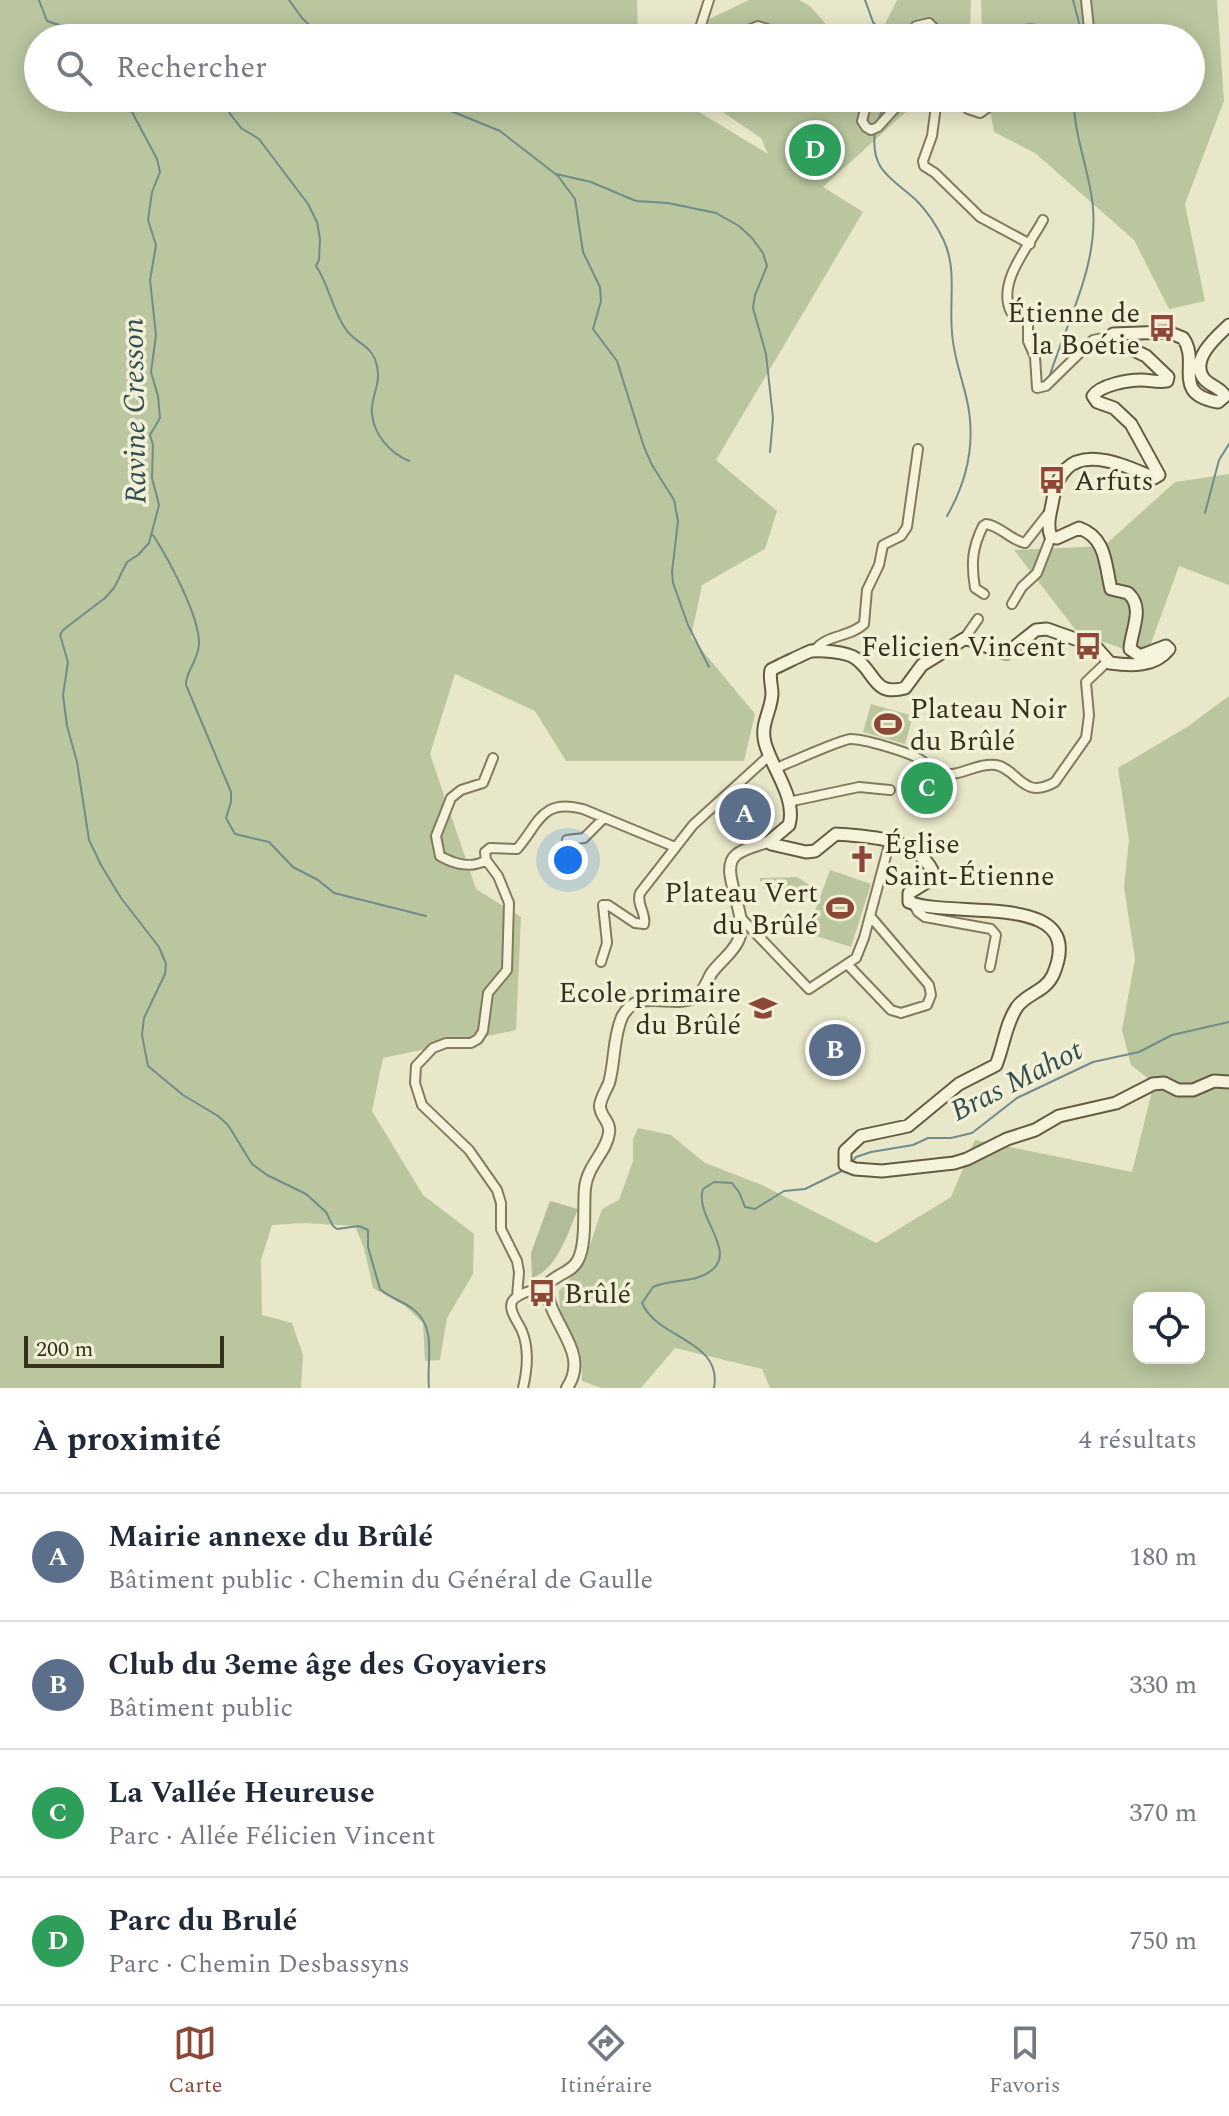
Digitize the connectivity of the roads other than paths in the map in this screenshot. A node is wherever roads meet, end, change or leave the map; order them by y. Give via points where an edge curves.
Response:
1 (709, 0) edge
2 (1086, 0) edge
3 (701, 24) edge
4 (1089, 24) edge
5 (864, 112) edge
6 (891, 112) edge
7 (935, 112) edge
8 (1043, 220) dead end
9 (1030, 244) junction
10 (1229, 325) edge
11 (1112, 336) junction
12 (918, 449) dead end
13 (1053, 503) junction
14 (1051, 537) junction
15 (984, 594) dead end
16 (1012, 604) dead end
17 (978, 619) dead end
18 (964, 639) junction
19 (814, 651) junction
20 (1107, 662) junction
21 (770, 755) junction
22 (493, 758) dead end
23 (776, 768) junction
24 (890, 790) dead end
25 (788, 802) junction
26 (603, 819) junction
27 (567, 840) dead end
28 (770, 841) junction
29 (890, 841) junction
30 (675, 847) junction
31 (486, 860) junction
32 (914, 905) junction
33 (870, 916) junction
34 (742, 919) junction
35 (601, 962) dead end
36 (848, 965) junction
37 (990, 967) dead end
38 (1229, 1082) edge
39 (546, 1286) junction
40 (517, 1297) junction
41 (573, 1385) edge
42 (523, 1388) edge

1 - 3 street
2 - 4 street
5 - 6 street via 862,121 871,130
7 - 9 street via 924,166 980,217
8 - 9 street
9 - 11 street via 1012,276 1007,300 1011,312 1028,321 1037,388 1046,386 1093,340
10 - 11 main road via 1210,343 1200,364 1206,381 1223,391 1218,402 1192,389 1183,338 1168,332
11 - 13 main road via 1168,377 1164,383 1129,381 1093,396 1131,424 1159,475 1081,459 1058,477
12 - 19 street via 907,527 883,545 867,590 864,624 821,641
13 - 14 main road
13 - 15 street via 1025,543 996,526 983,526 971,567 975,588
14 - 16 street via 1037,573
14 - 20 main road via 1079,528 1094,537 1104,551 1111,589 1128,593 1135,603 1130,649 1140,656 1169,648 1146,663
17 - 18 street
18 - 19 main road via 922,665 909,685 894,691 880,687 852,655
18 - 20 main road via 1002,653 1042,629 1089,642
19 - 21 main road via 771,670 772,698 763,724
20 - 23 street via 1086,682 1089,715 1084,741 1048,786 1035,788 993,764 946,774 913,756 848,739
21 - 23 main road
21 - 30 street
22 - 31 street via 483,783 451,798 436,836 440,856 448,861 475,866
23 - 25 main road
24 - 25 street via 859,787
25 - 28 main road via 789,825
26 - 27 street via 584,838
26 - 30 street
26 - 31 street via 577,808 553,809 540,817 517,849 490,848
28 - 29 main road via 806,852 836,834
28 - 34 street via 736,855 730,865
29 - 32 main road via 921,855 932,870 930,880 909,893
29 - 33 street
30 - 35 street via 639,896 644,924 603,905 607,943
31 - 40 street via 509,903 507,970 488,993 478,1039 433,1048 416,1066 415,1083 422,1105 469,1150 497,1190 501,1229 517,1261
32 - 37 street via 925,917 991,929 996,935
32 - 38 main road via 1016,912 1049,925 1060,945 1055,971 1044,988 1015,1010 996,1065 959,1084 908,1126 861,1136 845,1151 845,1165 904,1170 954,1163 1059,1116 1116,1103 1153,1084 1193,1090 1214,1081
33 - 36 street via 859,952
33 - 36 street via 929,985 927,1005 901,1013 891,1010
34 - 36 street via 809,989
34 - 39 street via 740,938 700,994 638,1002 622,1017 613,1069 600,1103 609,1136 587,1178 580,1257
39 - 40 street
39 - 41 street via 555,1319 574,1353
40 - 42 street via 511,1309 523,1334

